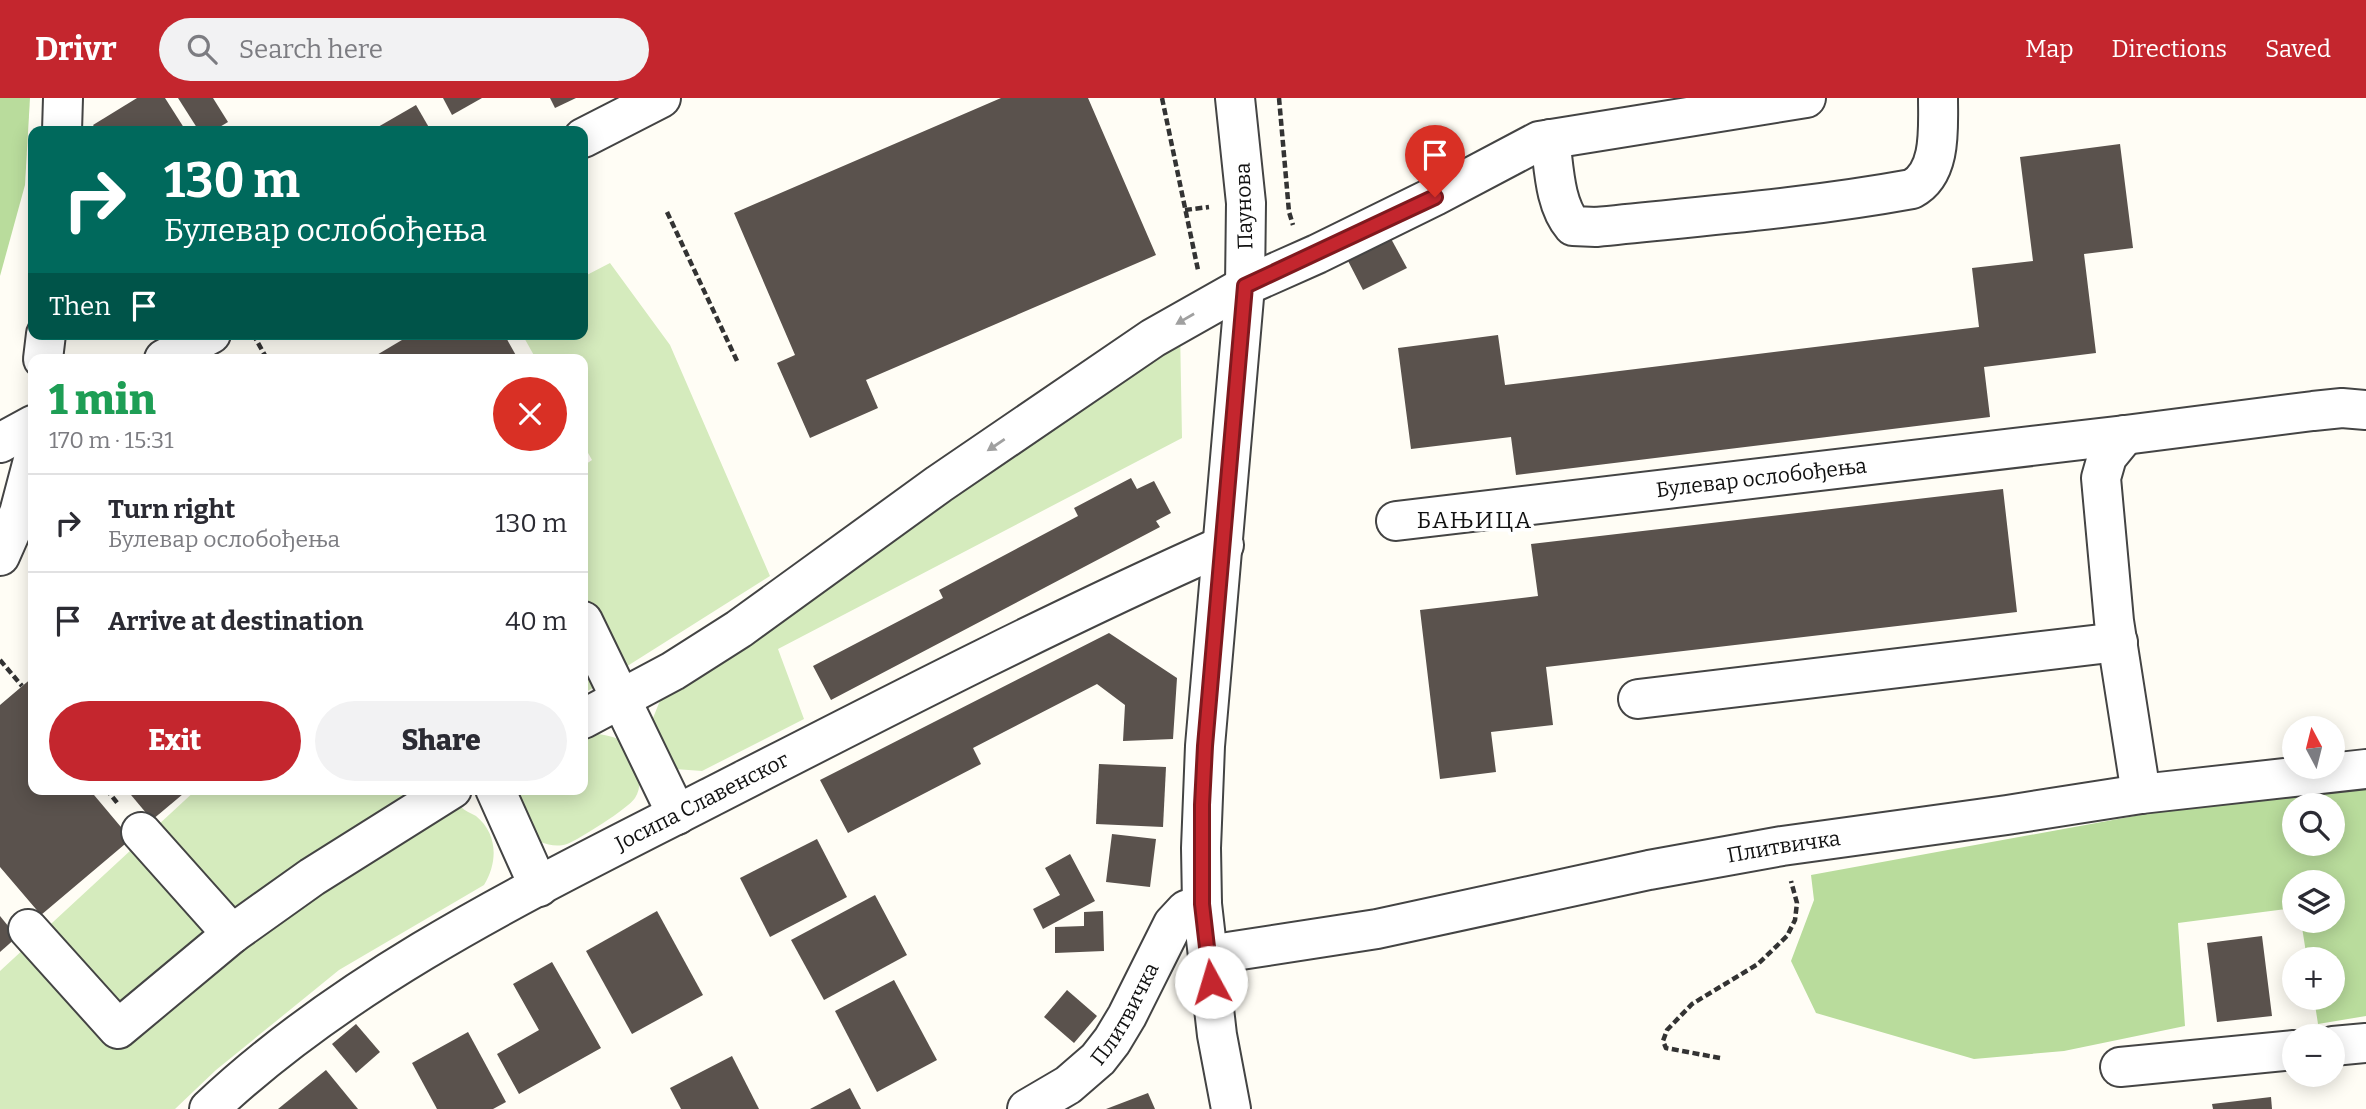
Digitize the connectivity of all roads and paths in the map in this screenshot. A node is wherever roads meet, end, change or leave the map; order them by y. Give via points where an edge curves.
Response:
1 (63, 98) edge
2 (662, 98) edge
3 (1162, 98) edge
4 (1235, 98) edge
5 (1279, 98) edge
6 (1806, 98) edge
7 (1938, 98) edge
8 (62, 126) edge
9 (588, 135) edge
10 (1550, 139) junction
11 (667, 212) dead end
12 (1298, 231) dead end
13 (1200, 282) dead end
14 (1245, 286) junction
15 (200, 340) edge
16 (173, 354) edge
17 (738, 363) dead end
18 (2366, 410) edge
19 (28, 428) edge
20 (2125, 435) junction
21 (0, 443) edge
22 (28, 479) edge
23 (1396, 521) dead end
24 (1224, 545) junction
25 (0, 556) edge
26 (588, 631) edge
27 (2118, 642) junction
28 (0, 660) edge
29 (23, 686) dead end
30 (622, 699) junction
31 (1638, 699) dead end
32 (588, 716) edge
33 (2366, 769) edge
34 (2141, 794) junction
35 (442, 795) edge
36 (498, 795) edge
37 (677, 815) junction
38 (141, 832) dead end
39 (1782, 846) junction
40 (539, 887) junction
41 (1202, 904) junction
42 (28, 929) dead end
43 (232, 934) junction
44 (1208, 955) junction
45 (2366, 1043) edge
46 (2345, 1045) edge
47 (2282, 1051) edge
48 (1720, 1058) dead end
49 (2120, 1067) dead end
50 (209, 1109) edge
51 (1027, 1109) edge
52 (1231, 1109) edge

1 - 8 street
2 - 9 street
3 - 13 path
4 - 14 street, Паунова via 1246,203
5 - 12 path via 1291,222
6 - 10 street
7 - 10 street via 1934,162 1921,185 1856,199 1762,210 1573,226 1559,193
10 - 14 street
11 - 17 path
14 - 24 street, Паунова
14 -> 30 street via 1153,338 939,484 740,629
15 - 16 street
18 - 20 street, Булевар ослобођења via 2313,411
19 - 21 street
20 - 23 street, Булевар ослобођења
20 - 27 street via 2107,457 2101,478
22 - 25 street
24 - 37 street, Јосипа Славенског via 951,674
24 - 41 street, Паунова via 1205,746
26 - 30 street
27 - 31 street
27 - 34 street
28 - 29 path
30 - 32 street
30 - 37 street
33 - 34 street, Плитвичка
34 - 39 street, Плитвичка
35 - 43 street
36 - 40 street
37 - 40 street, Јосипа Славенског
38 - 43 street
39 - 44 street, Плитвичка via 1377,929
39 - 48 path via 1797,904 1787,936 1758,964 1692,1004 1667,1030 1663,1041 1666,1048
40 - 50 street, Јосипа Славенског via 367,986 243,1077
41 - 44 street, Паунова
41 - 51 street, Плитвичка via 1186,909 1173,924 1127,1016 1098,1059
42 - 43 street via 118,1029
44 - 52 street, Паунова
45 - 46 street
47 - 49 street

